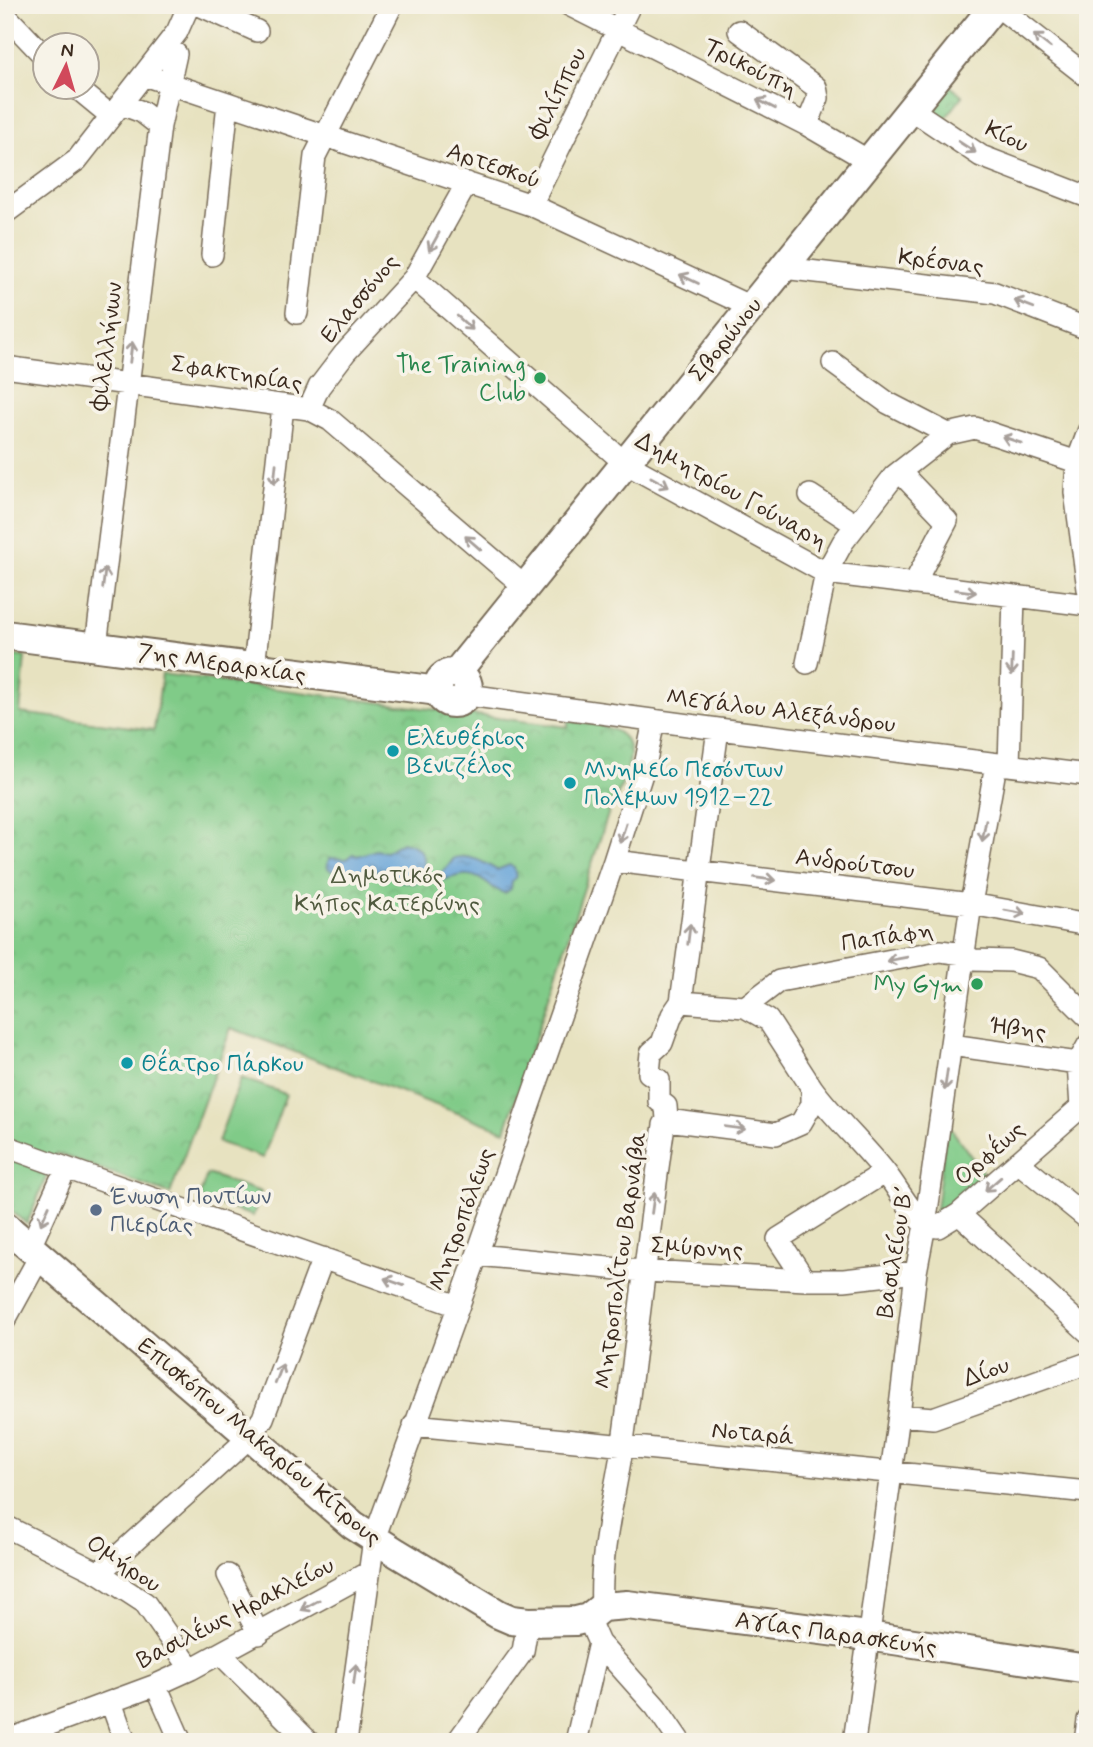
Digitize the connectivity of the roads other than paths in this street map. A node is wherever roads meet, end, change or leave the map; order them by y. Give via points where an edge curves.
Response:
1 (190, 5) edge
2 (199, 5) edge
3 (392, 5) edge
4 (569, 5) edge
5 (630, 5) edge
6 (995, 5) edge
7 (5, 15) edge
8 (618, 29) junction
9 (257, 31) dead end
10 (739, 31) dead end
11 (32, 43) edge
12 (177, 43) junction
13 (145, 75) junction
14 (1088, 77) edge
15 (168, 90) junction
16 (219, 100) junction
17 (102, 102) edge
18 (911, 109) junction
19 (116, 110) junction
20 (807, 125) junction
21 (160, 126) junction
22 (325, 136) junction
23 (869, 161) junction
24 (467, 183) junction
25 (1088, 197) edge
26 (531, 205) junction
27 (5, 214) edge
28 (212, 255) dead end
29 (783, 268) junction
30 (414, 278) junction
31 (751, 307) junction
32 (297, 313) dead end
33 (1088, 329) edge
34 (833, 363) dead end
35 (5, 366) edge
36 (127, 382) junction
37 (283, 406) junction
38 (309, 409) junction
39 (1088, 432) edge
40 (948, 434) junction
41 (1077, 462) junction
42 (625, 463) junction
43 (900, 472) junction
44 (810, 495) dead end
45 (856, 525) junction
46 (825, 573) junction
47 (914, 584) junction
48 (524, 587) junction
49 (1088, 589) edge
50 (1014, 596) junction
51 (1088, 605) edge
52 (5, 635) edge
53 (96, 646) junction
54 (807, 663) dead end
55 (254, 667) junction
56 (454, 686) junction
57 (654, 720) junction
58 (718, 729) junction
59 (1002, 764) junction
60 (1088, 775) edge
61 (614, 861) junction
62 (697, 870) junction
63 (971, 904) junction
64 (1088, 925) edge
65 (964, 954) junction
66 (681, 1002) junction
67 (745, 1007) junction
68 (1088, 1017) edge
69 (951, 1045) junction
70 (1083, 1054) edge
71 (812, 1088) junction
72 (1085, 1107) edge
73 (667, 1120) junction
74 (5, 1146) edge
75 (1018, 1162) junction
76 (66, 1168) junction
77 (885, 1172) junction
78 (959, 1214) junction
79 (1088, 1219) edge
80 (925, 1225) junction
81 (5, 1226) edge
82 (35, 1252) junction
83 (477, 1255) junction
84 (323, 1258) junction
85 (643, 1270) junction
86 (916, 1272) junction
87 (805, 1280) junction
88 (458, 1306) junction
89 (5, 1320) edge
90 (1088, 1332) edge
91 (1088, 1363) edge
92 (900, 1415) junction
93 (414, 1425) junction
94 (251, 1436) junction
95 (622, 1447) junction
96 (891, 1472) junction
97 (1088, 1492) edge
98 (5, 1526) edge
99 (374, 1539) junction
100 (369, 1572) junction
101 (99, 1573) junction
102 (228, 1574) dead end
103 (528, 1622) junction
104 (596, 1623) junction
105 (260, 1634) junction
106 (867, 1636) junction
107 (220, 1654) junction
108 (191, 1669) junction
109 (1088, 1669) edge
110 (156, 1685) junction
111 (110, 1702) junction
112 (1088, 1720) edge
113 (5, 1741) edge
114 (125, 1742) edge
115 (181, 1742) edge
116 (309, 1742) edge
117 (346, 1742) edge
118 (457, 1742) edge
119 (576, 1742) edge
120 (680, 1742) edge
121 (854, 1742) edge
122 (1085, 1742) edge

1 - 12 street, Φιλελλήνων
2 - 9 street
3 - 22 street
4 - 8 street, Τρικούπη
5 - 8 street, Φιλίππου
14 -> 6 street
6 - 18 main road, Σβορώνου
7 - 11 street
20 -> 8 street, Τρικούπη
8 - 26 street, Φιλίππου
10 - 20 street via 816,87 818,98
12 - 13 street via 166,68
12 - 15 street, Φιλελλήνων
13 - 15 street, Αρτεσκού
13 - 19 street
15 - 16 street, Αρτεσκού
15 - 19 street, Αρτεσκού
15 - 21 street, Φιλελλήνων
16 - 22 street, Αρτεσκού
16 - 28 street
17 - 19 street
18 - 23 main road, Σβορώνου
18 -> 25 street, Κίου via 981,156
19 - 21 street via 142,112
19 - 27 street via 77,160
20 - 23 street, Τρικούπη
36 -> 21 street, Φιλελλήνων
22 - 24 street, Αρτεσκού
22 - 32 street via 315,156
23 - 29 main road, Σβορώνου
24 - 26 street, Αρτεσκού
24 -> 30 street, Ελασσόνος
31 -> 26 street, Αρτεσκού
29 - 31 main road, Σβορώνου
33 -> 29 street, Κρέσνας via 995,293
30 - 38 street, Ελασσόνος via 345,352
30 -> 42 street, Δημητρίου Γούναρη
31 - 42 main road, Σβορώνου
34 - 40 street via 888,403
35 - 36 street, Σφακτηρίας
36 - 37 street, Σφακτηρίας
53 -> 36 street, Φιλελλήνων
37 - 38 street, Σφακτηρίας
37 -> 55 street
48 -> 38 street, Σφακτηρίας via 330,420
39 - 41 street
41 -> 40 street via 975,428
40 - 43 street
41 - 49 street via 1075,492
42 -> 46 street, Δημητρίου Γούναρη
42 - 48 main road, Σβορώνου
43 - 45 street
43 - 47 street via 947,521
44 - 45 street
45 - 46 street
46 - 47 street, Δημητρίου Γούναρη
46 - 54 street
47 -> 50 street, Δημητρίου Γούναρη
48 - 56 main road, Σβορώνου
50 - 51 street, Δημητρίου Γούναρη
50 -> 59 street, Βασιλείου Β΄
52 - 53 main road, 7ης Μεραρχίας
53 - 55 main road, 7ης Μεραρχίας
55 - 56 main road, 7ης Μεραρχίας
56 - 57 street, Μεγάλου Αλεξάνδρου
57 - 58 street, Μεγάλου Αλεξάνδρου
57 -> 61 street, Μητροπόλεως
58 - 59 street, Μεγάλου Αλεξάνδρου
58 - 62 street, Μητροπολίτου Βαρνάβα
59 - 60 street, Μεγάλου Αλεξάνδρου
59 -> 63 street, Βασιλείου Β΄
61 - 62 street, Ανδρούτσου
61 - 83 street, Μητροπόλεως
62 -> 63 street, Ανδρούτσου
66 -> 62 street, Μητροπολίτου Βαρνάβα
63 -> 64 street, Ανδρούτσου
63 - 65 street, Βασιλείου Β΄
65 -> 67 street, Παπάφη via 940,951 779,981
65 - 68 street, Παπάφη via 973,960 1011,961 1039,968
65 - 69 street, Βασιλείου Β΄
66 - 67 street
66 - 73 street, Μητροπολίτου Βαρνάβα via 649,1063 649,1073 659,1080 659,1101 666,1106
67 - 71 street via 768,1020
69 - 70 street, Ήβης
69 -> 80 street, Βασιλείου Β΄
70 - 72 street
73 -> 71 street via 776,1134 801,1124 812,1104
71 - 77 street
72 - 75 street, Ορφέως
85 -> 73 street, Μητροπολίτου Βαρνάβα
74 - 76 street
75 -> 78 street, Ορφέως
75 - 79 street
76 -> 82 street
76 - 84 street
77 - 80 street
77 - 87 street via 778,1239
78 - 80 street, Ορφέως via 938,1227
78 - 90 street
80 - 86 street, Βασιλείου Β΄
81 - 82 main road, Επισκόπου Μακαρίου Κίτρους
82 - 89 street
82 - 94 main road, Επισκόπου Μακαρίου Κίτρους
83 - 85 street, Σμύρνης
83 - 88 street, Μητροπόλεως
88 -> 84 street
94 -> 84 street via 263,1418
85 - 87 street, Σμύρνης
85 - 95 street, Μητροπολίτου Βαρνάβα
86 - 87 street, Σμύρνης
86 - 92 street, Βασιλείου Β΄
88 - 93 street, Μητροπόλεως
91 - 92 street, Δίου via 933,1418
92 - 96 street, Βασιλείου Β΄
93 - 95 street, Νοταρά
93 - 99 street, Μητροπόλεως
94 - 99 main road, Επισκόπου Μακαρίου Κίτρους
94 - 101 street
95 - 96 street, Νοταρά
95 - 104 street, Μητροπολίτου Βαρνάβα
96 - 97 street, Νοταρά
96 - 106 street, Βασιλείου Β΄
98 - 101 street, Ομήρου
99 - 100 street, Μητροπόλεως
99 - 103 main road, Επισκόπου Μακαρίου Κίτρους via 498,1614
100 -> 105 street, Βασιλέως Ηρακλείου
117 -> 100 street, Μητροπόλεως
101 - 108 street, Ομήρου via 145,1603
102 - 105 street
103 - 104 main road, Επισκόπου Μακαρίου Κίτρους
103 - 118 street via 523,1651
104 - 106 main road, Αγίας Παρασκευής via 627,1605
104 - 119 street, Μητροπολίτου Βαρνάβα
104 - 120 street
105 - 107 street, Βασιλέως Ηρακλείου
106 - 109 main road, Αγίας Παρασκευής
106 - 121 street, Βασιλείου Β΄
107 - 108 street, Βασιλέως Ηρακλείου
107 - 116 street
108 - 110 street, Βασιλέως Ηρακλείου
110 - 111 street, Βασιλέως Ηρακλείου
110 - 115 street
111 - 113 street, Βασιλέως Ηρακλείου
111 - 114 street
112 - 122 street

